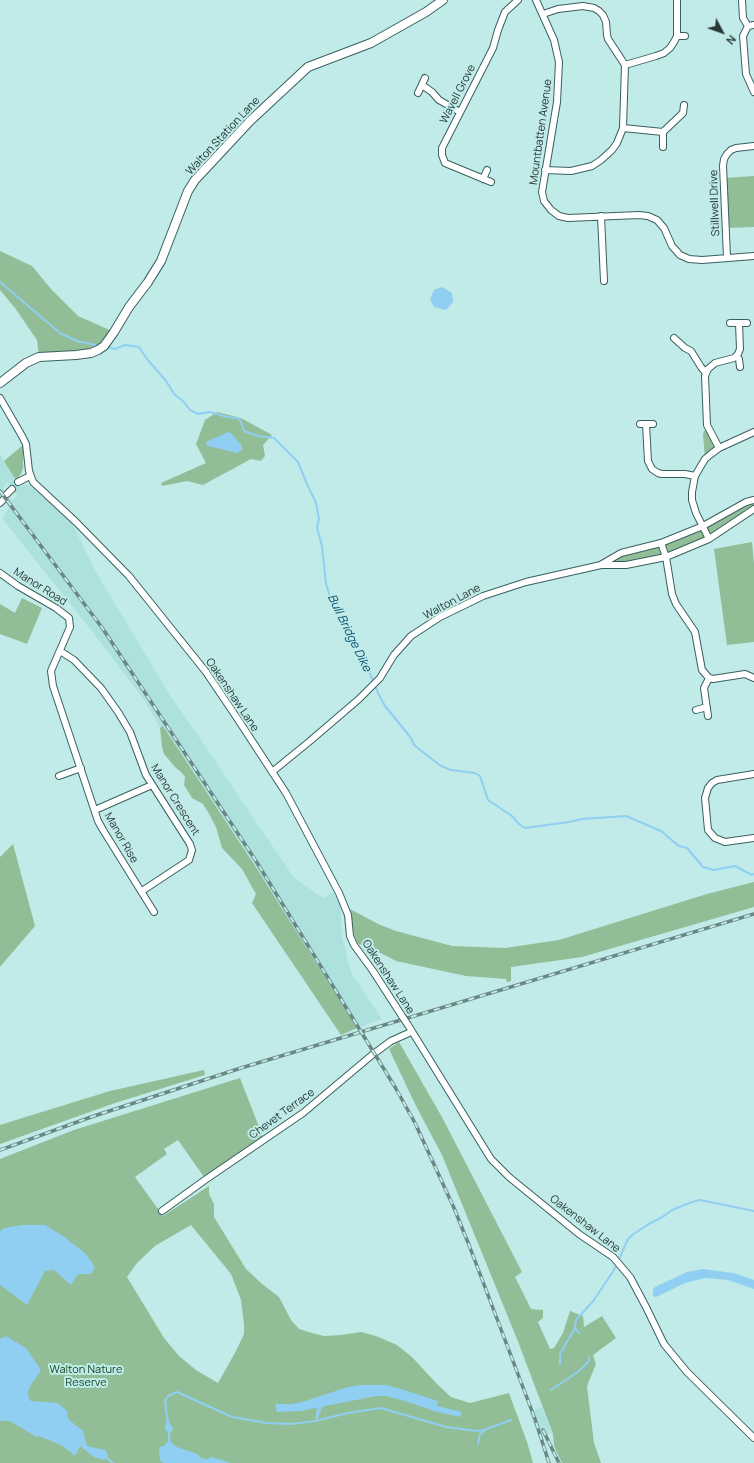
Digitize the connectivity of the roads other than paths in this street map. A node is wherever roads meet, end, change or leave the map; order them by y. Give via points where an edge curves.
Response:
1 (443, 0) edge
2 (518, 0) edge
3 (536, 0) edge
4 (677, 0) edge
5 (742, 0) edge
6 (543, 14) junction
7 (751, 26) edge
8 (677, 36) junction
9 (685, 36) dead end
10 (625, 65) junction
11 (426, 78) dead end
12 (422, 85) junction
13 (754, 92) edge
14 (418, 93) dead end
15 (684, 105) dead end
16 (460, 112) junction
17 (623, 128) junction
18 (663, 132) junction
19 (754, 146) edge
20 (663, 148) dead end
21 (487, 170) dead end
22 (546, 170) junction
23 (483, 179) junction
24 (491, 182) dead end
25 (601, 216) junction
26 (754, 256) edge
27 (726, 257) junction
28 (604, 281) dead end
29 (730, 323) dead end
30 (739, 323) junction
31 (747, 323) dead end
32 (674, 338) dead end
33 (736, 356) junction
34 (740, 367) dead end
35 (705, 372) junction
36 (0, 383) edge
37 (0, 398) edge
38 (647, 424) dead end
39 (754, 432) edge
40 (719, 448) junction
41 (30, 476) junction
42 (695, 476) junction
43 (18, 482) dead end
44 (12, 488) dead end
45 (7, 494) dead end
46 (754, 500) edge
47 (754, 509) edge
48 (703, 526) junction
49 (709, 539) junction
50 (661, 543) junction
51 (666, 557) junction
52 (601, 565) junction
53 (0, 573) edge
54 (70, 618) joint
55 (60, 651) junction
56 (709, 678) junction
57 (754, 678) edge
58 (707, 708) junction
59 (696, 710) dead end
60 (708, 716) dead end
61 (81, 768) junction
62 (272, 772) junction
63 (754, 774) edge
64 (59, 776) dead end
65 (152, 785) junction
66 (95, 810) junction
67 (754, 838) edge
68 (142, 892) junction
69 (154, 912) dead end
70 (411, 1032) junction
71 (162, 1211) dead end
72 (754, 1438) edge

1 - 36 main road, Walton Station Lane via 371,43 308,68 250,121 195,180 188,191 161,261 103,346 76,355 39,357 26,363
2 - 16 street, Wavell Grove via 505,12 493,48
3 - 6 street, Mountbatten Avenue
4 - 8 street
5 - 7 street via 743,18
6 - 10 street via 583,6 599,11 606,22 608,39
6 - 22 street, Mountbatten Avenue via 554,40 559,62 557,102
7 - 13 street via 743,36 744,67
8 - 9 street
8 - 10 street via 664,53
10 - 17 street
11 - 12 street
12 - 14 street
12 - 16 street via 439,100
15 - 18 street via 683,113
16 - 23 street, Wavell Grove via 442,148 442,155 446,163
17 - 18 street
17 - 22 street via 612,150 592,166 571,171
18 - 20 street
19 - 27 street, Stillwell Drive via 736,148 724,159
21 - 23 street
22 - 25 street, Mountbatten Avenue via 542,192 544,201 551,210 559,216 568,218
23 - 24 street, Wavell Grove
25 - 27 street, Mountbatten Avenue via 648,216 657,220 664,228 672,246 680,255 702,260
25 - 28 street via 599,274
26 - 27 street, Mountbatten Avenue
29 - 30 street
30 - 31 street
30 - 33 street via 740,349
32 - 35 street via 691,351
33 - 34 street
33 - 35 street via 715,363
35 - 40 street via 707,426
37 - 41 street via 26,444
38 - 42 street via 648,461 652,469 662,474
39 - 40 street
40 - 42 street via 705,459
41 - 43 street
41 - 62 street, Oakenshaw Lane via 37,486 129,576 206,672
42 - 48 street via 692,500
44 - 45 street
46 - 48 street, Walton Lane
47 - 49 street, Walton Lane
48 - 49 street
48 - 50 street, Walton Lane
49 - 51 street, Walton Lane
50 - 51 street
50 - 52 street, Walton Lane via 621,553
51 - 52 street, Walton Lane via 626,565
51 - 56 street via 672,594 695,632 702,670
52 - 62 street, Walton Lane via 526,582 483,596 440,617 411,636 372,686 316,737
53 - 54 street, Manor Road
54 - 55 street, Manor Rise via 70,627
55 - 61 street, Manor Rise via 51,671 51,678
55 - 65 street, Manor Crescent via 74,660 101,688 118,712 130,732 142,767
56 - 57 street via 745,674
56 - 58 street via 704,688
58 - 59 street
58 - 60 street
61 - 64 street
61 - 66 street, Manor Rise
62 - 70 street, Oakenshaw Lane, bridge via 286,793 341,898 348,915 349,931 354,945
63 - 67 street via 717,780 708,788 705,798 708,830 715,838 725,842
65 - 66 street
65 - 68 street, Manor Crescent via 192,850 189,860
66 - 68 street, Manor Rise via 103,830
68 - 69 street, Manor Rise
70 - 71 street, Chevet Terrace via 391,1041 303,1113
70 - 72 street, Oakenshaw Lane via 487,1152 500,1168 579,1234 621,1265 630,1277 664,1344 687,1372

